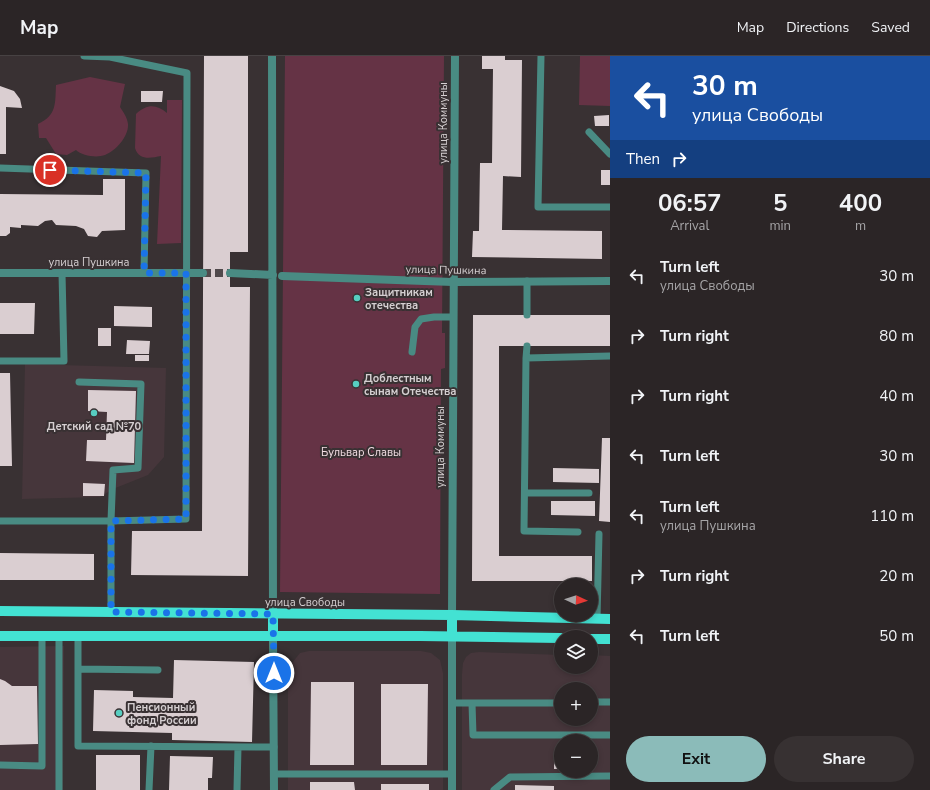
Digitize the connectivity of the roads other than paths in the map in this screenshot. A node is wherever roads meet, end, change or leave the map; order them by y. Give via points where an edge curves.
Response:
1 (84, 56) edge
2 (272, 56) edge
3 (455, 56) edge
4 (541, 56) edge
5 (590, 132) dead end
6 (610, 154) edge
7 (0, 168) edge
8 (610, 207) edge
9 (0, 273) edge
10 (62, 273) junction
11 (144, 273) junction
12 (186, 273) junction
13 (203, 273) tunnel mouth
14 (230, 273) tunnel mouth
15 (273, 275) junction
16 (282, 276) dead end
17 (527, 281) junction
18 (610, 281) edge
19 (453, 282) junction
20 (527, 315) dead end
21 (453, 317) junction
22 (527, 346) dead end
23 (412, 352) dead end
24 (610, 356) edge
25 (526, 358) junction
26 (0, 361) edge
27 (79, 382) dead end
28 (524, 493) junction
29 (589, 493) dead end
30 (0, 521) edge
31 (111, 521) junction
32 (578, 532) dead end
33 (599, 534) dead end
34 (598, 578) edge
35 (0, 611) edge
36 (111, 612) junction
37 (273, 614) junction
38 (452, 615) junction
39 (554, 618) edge
40 (610, 618) edge
41 (598, 619) edge
42 (0, 636) edge
43 (42, 636) junction
44 (59, 636) junction
45 (78, 636) junction
46 (273, 636) junction
47 (452, 636) junction
48 (554, 638) edge
49 (598, 638) edge
50 (610, 639) edge
51 (78, 669) junction
52 (158, 670) dead end
53 (554, 702) edge
54 (598, 702) edge
55 (610, 702) edge
56 (452, 703) junction
57 (472, 703) junction
58 (610, 735) edge
59 (151, 746) junction
60 (238, 747) junction
61 (274, 747) junction
62 (0, 765) edge
63 (274, 774) junction
64 (452, 774) junction
65 (610, 776) edge
66 (58, 790) edge
67 (149, 790) edge
68 (237, 790) edge
69 (274, 790) edge
70 (452, 790) edge
71 (494, 790) edge

1 - 12 lane via 110,57 187,74
2 - 15 street
3 - 19 street, улица Коммуны
4 - 8 lane via 538,208
5 - 6 lane
7 - 11 lane via 146,173
9 - 10 street, улица Пушкина
10 - 11 street, улица Пушкина
10 - 26 lane via 64,361
11 - 12 street, улица Пушкина
12 - 13 street, улица Пушкина
12 - 31 lane via 186,519
14 - 15 street
15 - 37 street
16 - 19 street, улица Пушкина
17 - 18 street, улица Пушкина
17 - 19 street, улица Пушкина
17 - 20 lane
19 - 21 street, улица Коммуны
21 - 23 lane via 421,319 414,327
21 - 38 street, улица Коммуны
22 - 25 lane
24 - 25 lane
25 - 28 lane
27 - 31 lane via 141,384 138,468 114,470
28 - 29 lane
28 - 32 lane via 524,531
30 - 31 lane
31 - 36 lane
33 - 34 lane
35 - 36 main road, улица Свободы
36 - 37 main road, улица Свободы
37 - 38 main road, улица Свободы
37 - 46 main road
38 - 39 main road, улица Свободы
38 - 47 main road, улица Коммуны
40 - 41 main road, улица Свободы
42 - 43 main road
43 - 44 main road
43 - 62 lane via 42,766
44 - 45 main road
44 - 66 lane
45 - 46 main road
45 - 51 lane
46 - 47 main road
46 - 61 street
47 - 48 main road
47 - 56 street, улица Коммуны
49 - 50 main road
51 - 52 lane
51 - 59 lane via 78,746
53 - 57 lane
54 - 55 lane
56 - 57 lane
56 - 64 street, улица Коммуны
57 - 58 lane via 473,735
59 - 60 lane
59 - 67 lane
60 - 61 lane
60 - 68 lane
61 - 63 street
63 - 64 lane
63 - 69 street
64 - 70 street, улица Коммуны
65 - 71 lane via 510,777

